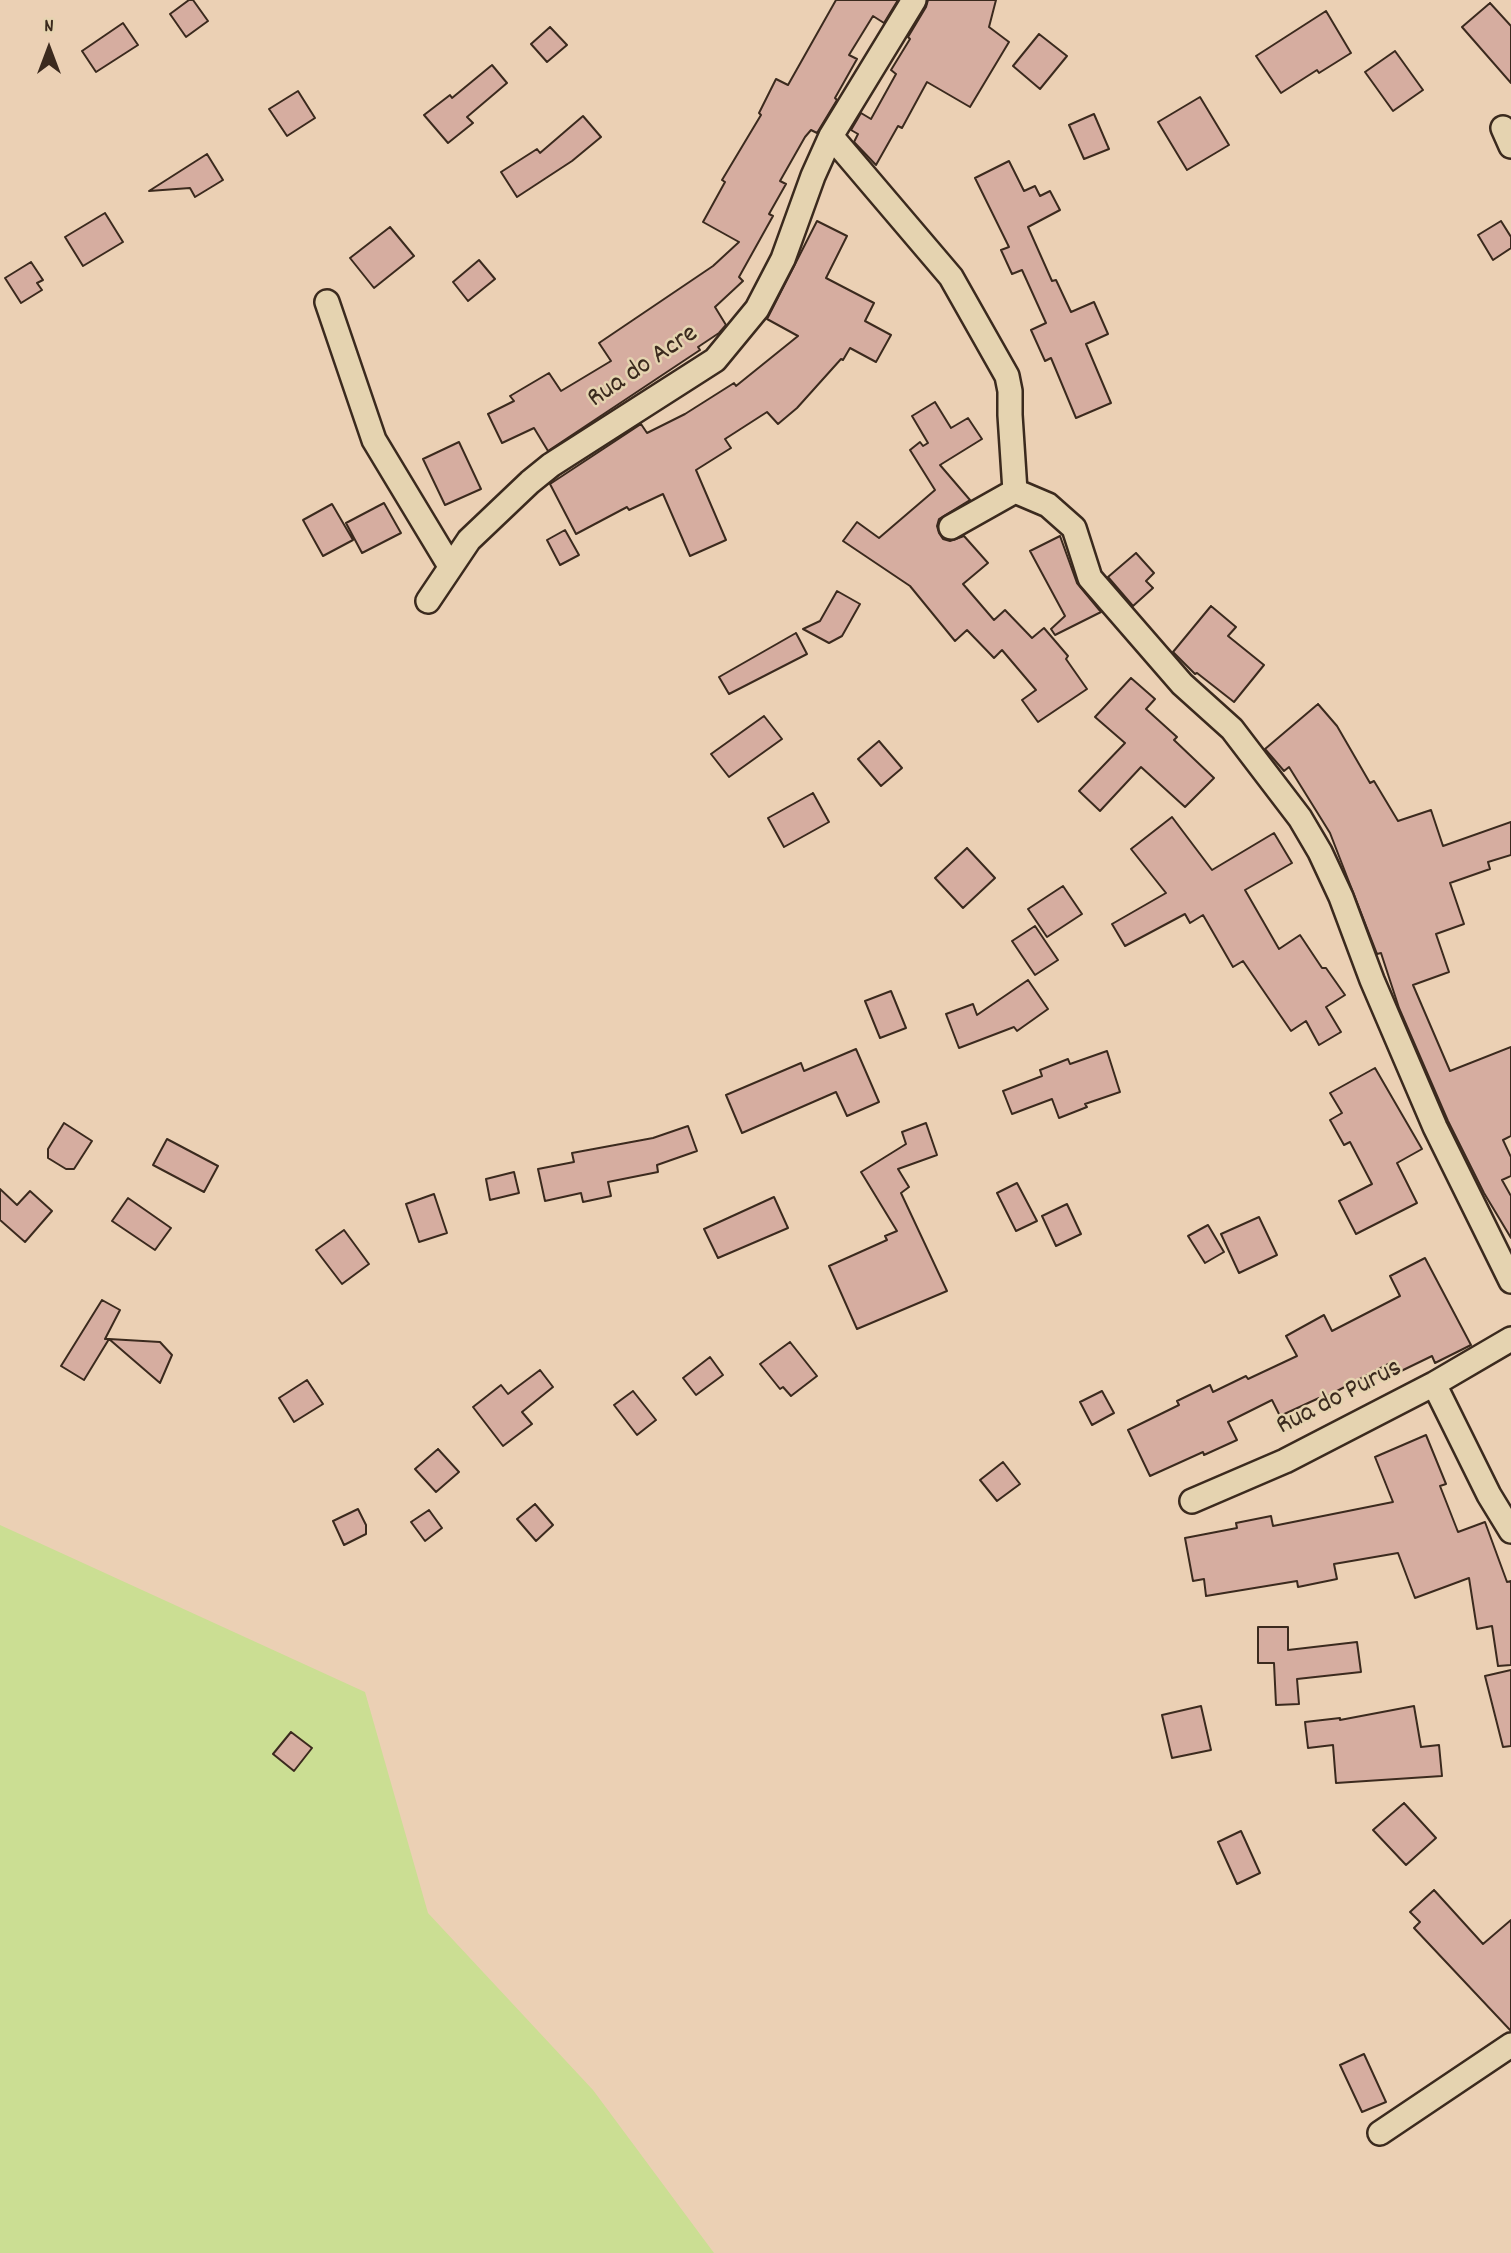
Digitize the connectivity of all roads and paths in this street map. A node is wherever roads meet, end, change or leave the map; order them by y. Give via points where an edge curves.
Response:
1 (914, 0) edge
2 (831, 136) junction
3 (327, 302) dead end
4 (1016, 491) junction
5 (951, 527) dead end
6 (450, 566) junction
7 (428, 601) dead end
8 (1511, 1281) edge
9 (1511, 1339) edge
10 (1434, 1384) junction
11 (1192, 1500) dead end
12 (1511, 1531) edge
13 (1511, 2045) edge
14 (1380, 2133) dead end

1 - 2 street, Rua do Acre
2 - 4 street via 951,277 1007,376
2 - 6 street, Rua do Acre via 783,259 757,309 715,360 551,465 486,521
3 - 6 street via 374,440
4 - 5 street
4 - 8 street via 1048,505 1074,528 1090,578 1182,684 1232,729 1300,818 1341,897 1435,1126
6 - 7 street, Rua do Acre
9 - 10 street, Rua do Purus
10 - 11 street, Rua do Purus via 1285,1461
10 - 12 street
13 - 14 street

